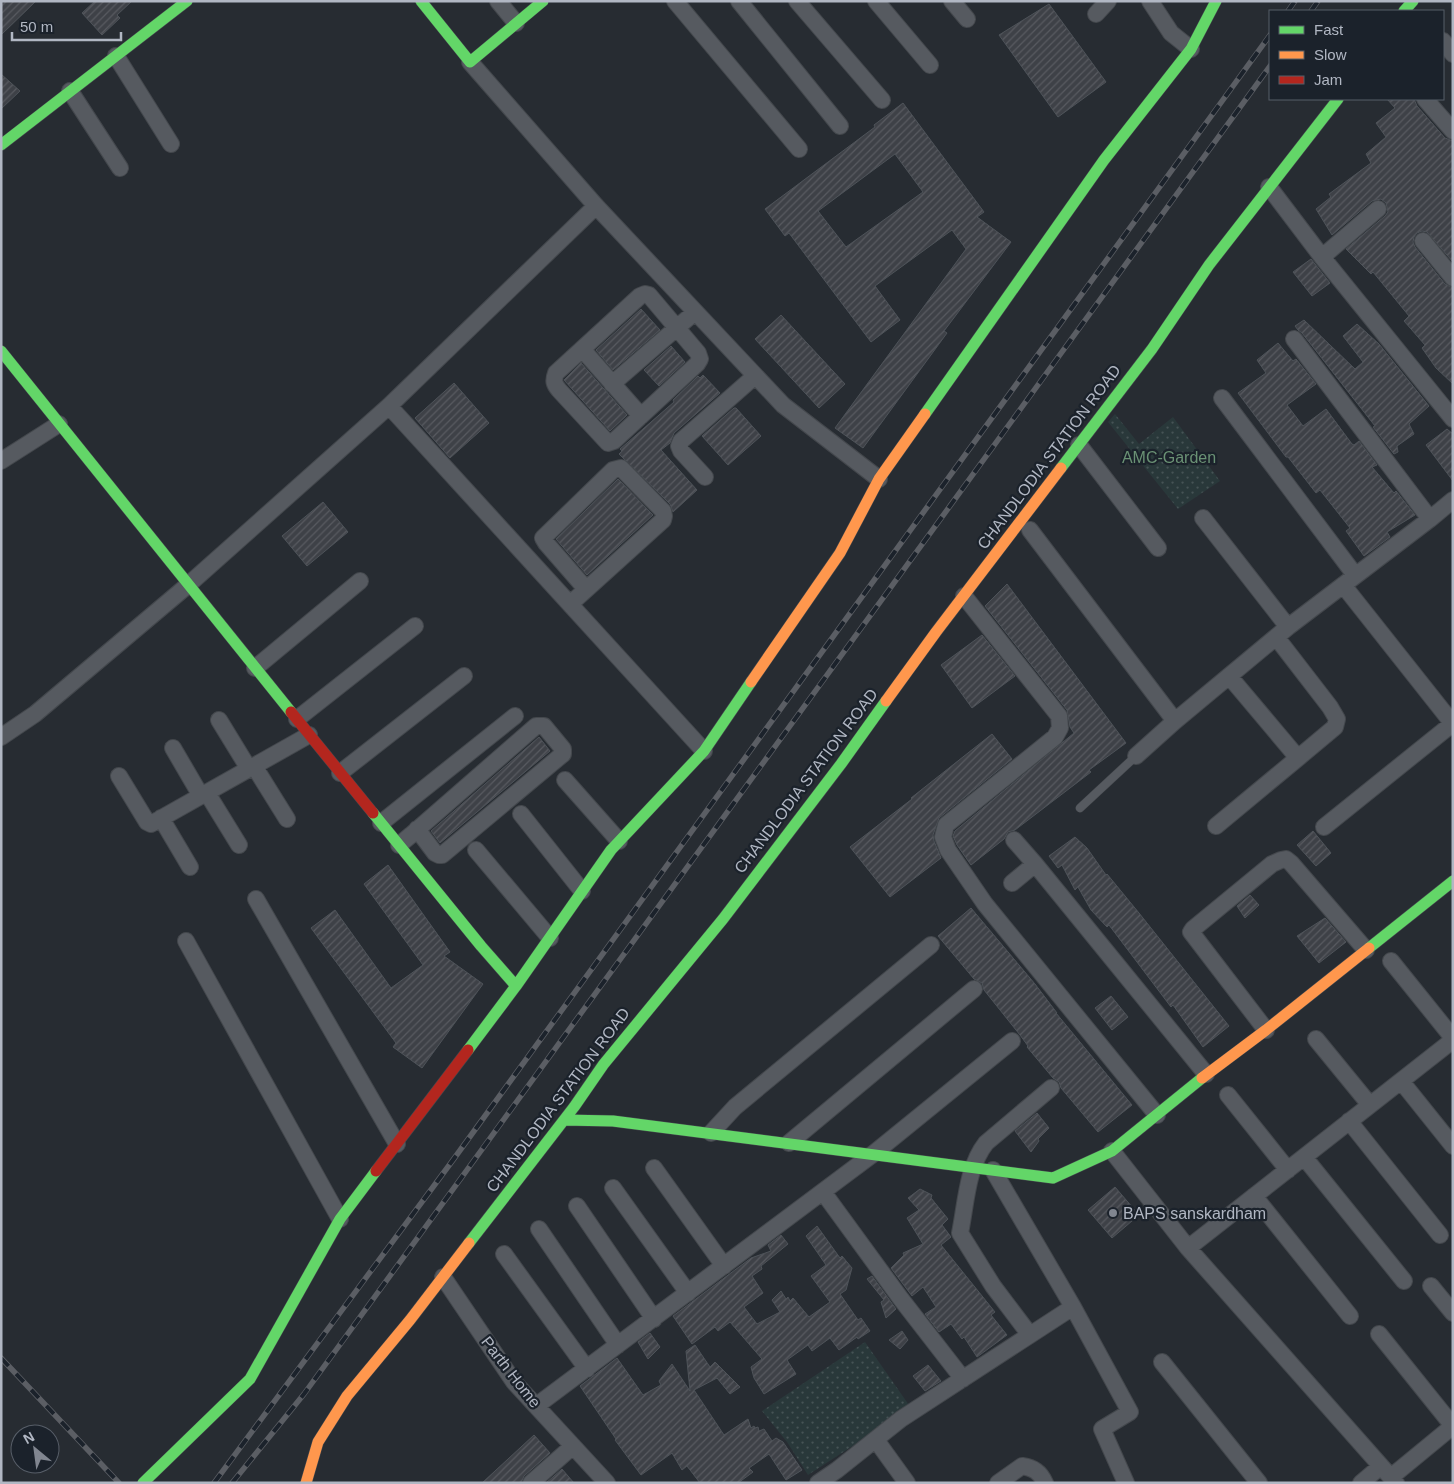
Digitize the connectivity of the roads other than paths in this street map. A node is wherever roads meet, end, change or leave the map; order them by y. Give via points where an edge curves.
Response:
1 (187, 1) edge
2 (421, 1) edge
3 (498, 1) edge
4 (543, 1) edge
5 (675, 1) edge
6 (739, 1) edge
7 (797, 1) edge
8 (876, 1) edge
9 (952, 1) edge
10 (1108, 1) edge
11 (1150, 1) edge
12 (1216, 1) edge
13 (1096, 14) dead end
14 (967, 19) dead end
15 (516, 23) junction
16 (1444, 42) edge
17 (1191, 49) junction
18 (1453, 54) edge
19 (116, 56) junction
20 (470, 62) junction
21 (930, 65) dead end
22 (70, 91) junction
23 (882, 100) dead end
24 (1337, 100) edge
25 (1426, 100) edge
26 (840, 126) dead end
27 (1453, 131) edge
28 (4, 138) edge
29 (171, 144) dead end
30 (800, 149) dead end
31 (120, 168) dead end
32 (1269, 188) junction
33 (596, 206) junction
34 (1378, 209) dead end
35 (1423, 241) dead end
36 (1322, 257) junction
37 (1453, 278) edge
38 (695, 312) junction
39 (676, 327) junction
40 (1294, 338) dead end
41 (582, 349) junction
42 (1, 351) edge
43 (755, 376) junction
44 (612, 384) junction
45 (1222, 398) dead end
46 (389, 406) junction
47 (641, 416) junction
48 (1453, 419) edge
49 (59, 424) junction
50 (1079, 445) junction
51 (1, 461) edge
52 (706, 477) dead end
53 (879, 479) junction
54 (1453, 500) edge
55 (1203, 518) dead end
56 (1430, 519) junction
57 (1030, 530) dead end
58 (1158, 548) dead end
59 (1349, 580) junction
60 (360, 581) dead end
61 (188, 585) junction
62 (586, 589) junction
63 (964, 596) junction
64 (570, 604) junction
65 (414, 626) dead end
66 (1282, 632) junction
67 (255, 668) junction
68 (464, 676) dead end
69 (1229, 676) junction
70 (515, 716) dead end
71 (297, 719) junction
72 (219, 720) dead end
73 (1175, 720) junction
74 (1453, 724) edge
75 (309, 735) junction
76 (1, 737) edge
77 (173, 748) dead end
78 (704, 751) junction
79 (1136, 756) joint
80 (1298, 758) junction
81 (251, 768) junction
82 (340, 773) junction
83 (119, 776) dead end
84 (565, 780) dead end
85 (204, 794) junction
86 (1080, 808) dead end
87 (521, 814) dead end
88 (161, 818) junction
89 (287, 819) dead end
90 (381, 823) junction
91 (1216, 826) dead end
92 (1324, 827) dead end
93 (417, 829) junction
94 (1014, 840) dead end
95 (619, 841) junction
96 (238, 845) dead end
97 (399, 845) junction
98 (476, 850) dead end
99 (1035, 864) junction
100 (190, 868) dead end
101 (1453, 881) edge
102 (1012, 883) dead end
103 (582, 891) junction
104 (256, 898) dead end
105 (550, 938) junction
106 (186, 941) dead end
107 (931, 945) dead end
108 (1366, 950) junction
109 (1391, 961) dead end
110 (516, 986) junction
111 (974, 989) dead end
112 (1266, 1030) junction
113 (1316, 1039) dead end
114 (1012, 1041) dead end
115 (1451, 1044) edge
116 (1206, 1074) junction
117 (1401, 1081) junction
118 (1051, 1088) dead end
119 (1228, 1094) dead end
120 (1370, 1105) junction
121 (1157, 1115) junction
122 (564, 1120) junction
123 (1349, 1122) junction
124 (711, 1133) junction
125 (789, 1143) junction
126 (396, 1144) junction
127 (1453, 1146) edge
128 (1112, 1151) junction
129 (873, 1154) junction
130 (1304, 1157) junction
131 (973, 1167) junction
132 (654, 1168) dead end
133 (993, 1170) junction
134 (1288, 1170) junction
135 (613, 1188) dead end
136 (823, 1192) junction
137 (1254, 1196) junction
138 (577, 1206) dead end
139 (340, 1219) junction
140 (539, 1229) dead end
141 (1440, 1235) dead end
142 (1188, 1248) junction
143 (504, 1254) dead end
144 (724, 1266) junction
145 (442, 1277) junction
146 (1404, 1281) dead end
147 (1430, 1286) dead end
148 (688, 1293) junction
149 (1072, 1307) junction
150 (1453, 1313) edge
151 (1350, 1316) dead end
152 (654, 1319) junction
153 (1379, 1334) dead end
154 (1030, 1335) junction
155 (618, 1345) junction
156 (1162, 1362) dead end
157 (587, 1369) junction
158 (962, 1379) junction
159 (536, 1406) junction
160 (1453, 1426) edge
161 (876, 1440) junction
162 (572, 1446) junction
163 (1389, 1475) edge
164 (600, 1480) edge
165 (144, 1483) edge
166 (306, 1483) edge
167 (531, 1483) edge
168 (818, 1483) edge
169 (907, 1483) edge
170 (998, 1483) edge
171 (1045, 1483) edge
172 (1126, 1483) edge
173 (1259, 1483) edge
174 (1361, 1483) edge

1 - 19 street
2 - 20 street
3 - 15 street
4 - 15 street
5 - 30 street
6 - 26 street
7 - 23 street
8 - 21 street
9 - 14 street
10 - 13 street
11 - 17 street via 1171,33
12 - 17 street
15 - 20 street
16 - 18 street
17 - 53 street via 1104,160
19 - 22 street
19 - 29 street
20 - 33 street
22 - 28 street
22 - 31 street
24 - 32 street, CHANDLODIA STATION ROAD
25 - 27 street
32 - 36 street
32 - 50 street, CHANDLODIA STATION ROAD
33 - 38 street
33 - 46 street
34 - 36 street
35 - 37 street
36 - 48 street
38 - 39 street
38 - 43 street
39 - 41 street via 645,294
39 - 44 street
39 - 47 street via 700,359
40 - 56 street
41 - 44 street
41 - 47 street via 556,373 554,383 560,390 608,443
42 - 49 street
43 - 52 street via 681,441 681,451
43 - 53 street via 783,405
44 - 47 street
45 - 59 street
46 - 61 street
46 - 64 street
49 - 51 street
49 - 61 street
50 - 58 street
50 - 63 street, CHANDLODIA STATION ROAD
53 - 78 street via 840,554
54 - 56 street
55 - 66 street
56 - 59 street
57 - 73 street
59 - 66 street
59 - 74 street
60 - 67 street
61 - 67 street
61 - 76 street via 35,714
62 - 62 street via 663,520 663,511 621,468 613,470 543,538
62 - 64 street
63 - 121 street via 1058,716 1060,728 1055,737 946,824 943,837 948,850 985,904
63 - 122 street, CHANDLODIA STATION ROAD via 723,919 603,1065
64 - 78 street
65 - 71 street
66 - 69 street
66 - 80 street via 1337,719 1335,727
67 - 71 street
68 - 82 street
69 - 73 street
69 - 80 street
70 - 90 street
71 - 75 street
72 - 81 street
73 - 79 street
74 - 92 street
75 - 81 street
75 - 82 street
77 - 85 street
78 - 95 street
79 - 86 lane
80 - 91 street
81 - 85 street
81 - 89 street
82 - 90 street
83 - 88 street via 147,822 151,824
84 - 95 street
85 - 88 street
85 - 96 street
87 - 103 street
88 - 100 street
90 - 97 street
93 - 93 street via 536,726 544,726 564,749 563,754 442,854 435,853
93 - 97 street
94 - 99 street
95 - 103 street
97 - 110 street
98 - 105 street
99 - 102 street
99 - 116 street
101 - 108 street
103 - 105 street
104 - 126 street
105 - 110 street
106 - 139 street
107 - 124 street via 735,1108
108 - 112 street
108 - 112 street via 1291,863 1286,859 1272,864 1191,932
109 - 115 street
110 - 126 street
111 - 125 street
112 - 116 street
113 - 120 street
114 - 129 street
115 - 117 street
116 - 121 street
117 - 120 street
117 - 127 street
118 - 131 street via 986,1143
119 - 134 street
120 - 123 street
121 - 128 street
122 - 124 street via 613,1121
122 - 145 street, CHANDLODIA STATION ROAD
123 - 130 street
123 - 141 street
124 - 125 street
125 - 129 street
126 - 139 street
128 - 133 street via 1053,1178
128 - 142 street
129 - 131 street
129 - 136 street
130 - 134 street
130 - 146 street
131 - 133 street
131 - 154 street via 960,1233 993,1286
132 - 144 street
133 - 149 street
134 - 137 street
135 - 148 street
136 - 144 street
136 - 158 street
137 - 142 street
137 - 151 street
138 - 152 street
139 - 165 street via 250,1379
140 - 155 street
142 - 163 street
143 - 157 street
144 - 148 street
145 - 159 street, Parth Home via 514,1382
145 - 166 street, CHANDLODIA STATION ROAD via 347,1396 318,1442
147 - 150 street
148 - 152 street
149 - 154 street
149 - 172 street via 1130,1412 1102,1429
152 - 155 street
153 - 160 street
154 - 158 street
155 - 157 street
156 - 173 street
157 - 159 street
158 - 161 street via 901,1419
159 - 162 street, Parth Home
160 - 163 street
161 - 168 street
161 - 169 street
162 - 164 street, Parth Home
162 - 167 street
163 - 174 street
170 - 171 street via 1022,1466 1032,1468

